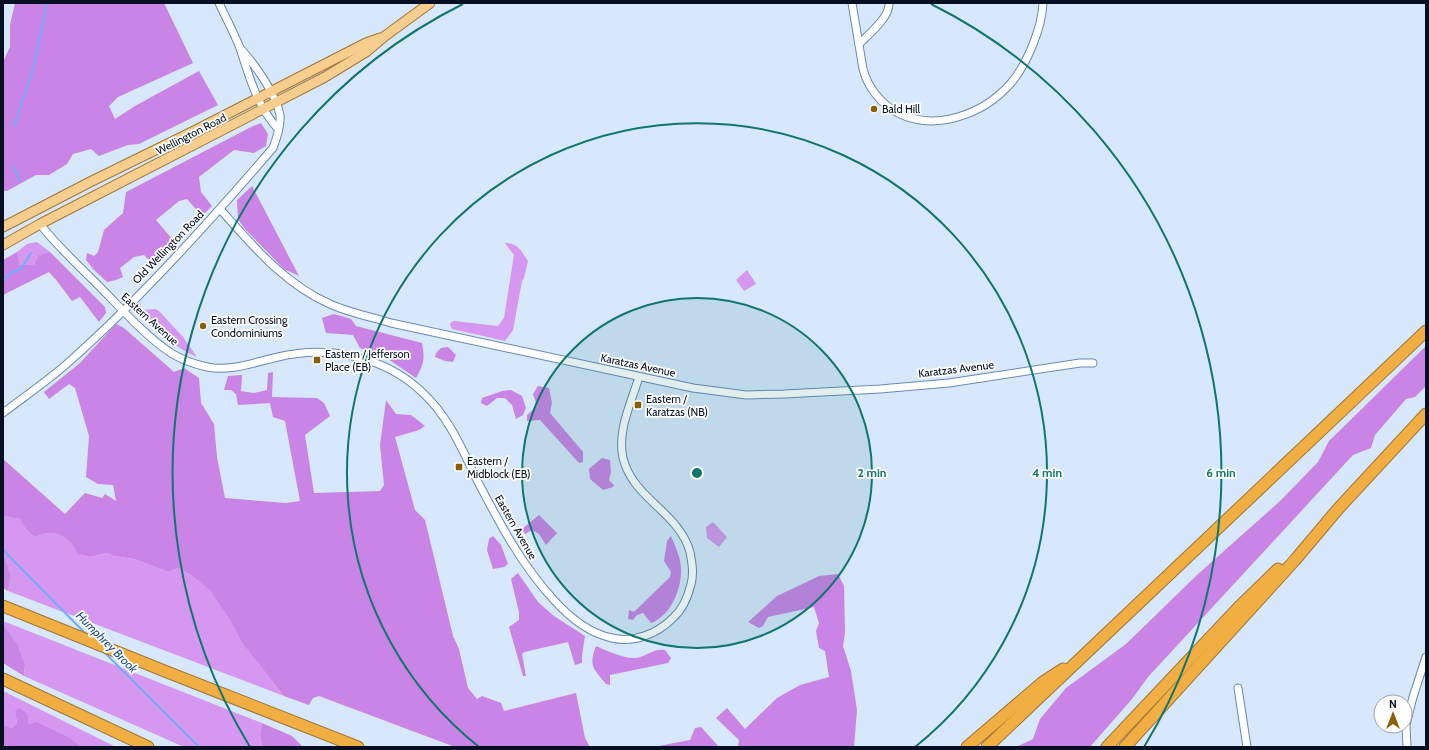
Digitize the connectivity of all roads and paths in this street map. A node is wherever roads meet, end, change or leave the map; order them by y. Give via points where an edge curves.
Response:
1 (219, 3) edge
2 (430, 3) edge
3 (852, 3) edge
4 (889, 3) edge
5 (1043, 3) edge
6 (385, 36) junction
7 (860, 44) junction
8 (240, 48) junction
9 (271, 92) junction
10 (258, 98) junction
11 (276, 102) junction
12 (263, 109) junction
13 (278, 129) junction
14 (220, 208) junction
15 (40, 224) junction
16 (3, 228) edge
17 (3, 246) edge
18 (123, 310) junction
19 (1426, 331) edge
20 (1093, 362) dead end
21 (639, 377) junction
22 (3, 413) edge
23 (1426, 414) edge
24 (1338, 509) junction
25 (3, 606) edge
26 (1082, 657) junction
27 (1426, 657) edge
28 (4, 679) edge
29 (1238, 688) dead end
30 (332, 737) junction
31 (148, 747) edge
32 (358, 747) edge
33 (364, 747) edge
34 (967, 747) edge
35 (987, 747) edge
36 (1107, 747) edge
37 (1125, 747) edge
38 (1247, 747) edge
39 (1407, 747) edge

1 - 8 street
2 - 6 main road, Wellington Road
3 - 7 street
4 - 7 street via 888,12
5 - 7 street via 1038,32 1011,83 985,105 952,119 918,120 906,117 886,104 871,89 862,70
6 - 9 main road, Wellington Road via 366,43
6 - 11 main road, Wellington Road via 355,60
8 - 9 street, Old Wellington Road
8 - 10 street
9 - 10 main road, Wellington Road
9 - 11 street, Old Wellington Road
10 - 12 street
10 - 16 main road, Wellington Road
11 - 12 main road, Wellington Road
11 - 13 street, Old Wellington Road via 280,116
12 - 13 street
12 - 15 main road, Wellington Road
13 - 14 street, Old Wellington Road via 272,148
14 - 18 street, Old Wellington Road
14 - 21 street, Karatzas Avenue via 254,248 284,276 331,304 391,323
15 - 17 main road, Wellington Road
15 - 18 street, Eastern Avenue
18 - 21 street, Eastern Avenue via 172,354 209,367 236,367 296,354 330,352 373,362 406,379 423,392 443,416 503,530 523,563 540,584 560,607 580,624 602,636 620,640 647,635 674,618 687,597 693,572 689,548 682,532 637,486 624,459 623,428
18 - 22 street, Old Wellington Road via 69,362
19 - 26 highway
20 - 21 street, Karatzas Avenue via 941,383 784,394 746,395 718,392
23 - 24 highway
24 - 36 highway via 1238,608
24 - 37 highway
25 - 30 highway
26 - 34 highway via 1043,682
26 - 35 highway
27 - 39 street via 1406,725
28 - 31 highway
29 - 38 street
30 - 32 highway
30 - 33 highway

